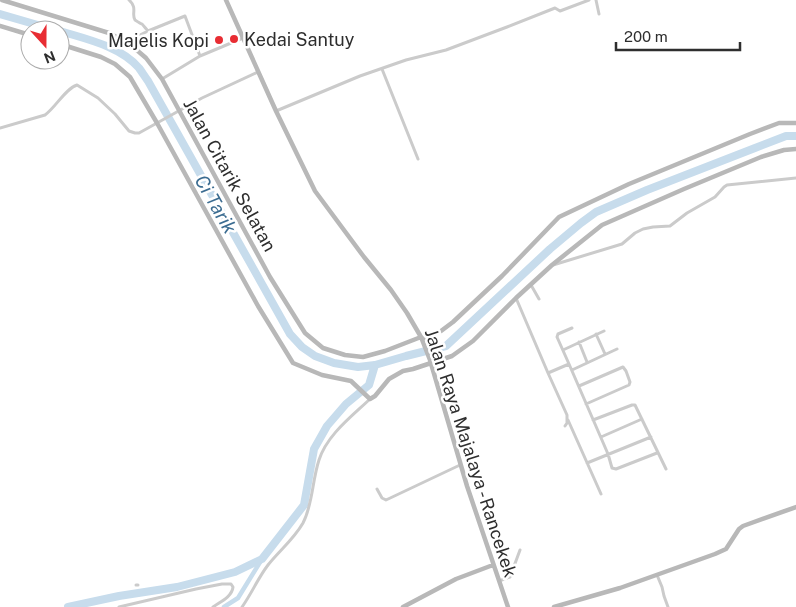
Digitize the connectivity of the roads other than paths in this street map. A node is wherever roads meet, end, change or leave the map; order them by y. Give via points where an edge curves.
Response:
1 (2, 0) edge
2 (128, 0) edge
3 (226, 0) edge
4 (589, 0) edge
5 (596, 0) edge
6 (599, 14) dead end
7 (0, 26) edge
8 (148, 31) junction
9 (20, 32) edge
10 (243, 38) junction
11 (126, 42) junction
12 (70, 47) edge
13 (200, 56) junction
14 (382, 69) junction
15 (259, 72) junction
16 (162, 79) junction
17 (178, 111) junction
18 (276, 111) junction
19 (796, 122) edge
20 (158, 123) junction
21 (0, 128) edge
22 (796, 149) edge
23 (418, 159) dead end
24 (796, 178) edge
25 (552, 265) junction
26 (531, 285) junction
27 (516, 298) junction
28 (539, 299) dead end
29 (572, 328) dead end
30 (604, 331) dead end
31 (596, 334) junction
32 (421, 338) junction
33 (579, 342) junction
34 (617, 349) dead end
35 (563, 350) junction
36 (605, 354) junction
37 (430, 362) junction
38 (588, 362) junction
39 (569, 364) junction
40 (572, 370) junction
41 (548, 374) junction
42 (579, 386) junction
43 (368, 399) junction
44 (586, 404) junction
45 (568, 419) junction
46 (642, 419) junction
47 (593, 420) junction
48 (565, 426) dead end
49 (601, 437) junction
50 (651, 437) junction
51 (657, 453) junction
52 (608, 454) junction
53 (587, 462) junction
54 (460, 465) junction
55 (666, 470) dead end
56 (377, 489) dead end
57 (601, 494) dead end
58 (796, 507) edge
59 (520, 550) dead end
60 (493, 565) junction
61 (657, 575) junction
62 (499, 581) junction
63 (565, 606) edge
64 (120, 607) edge
65 (213, 607) edge
66 (242, 607) edge
67 (403, 607) edge
68 (508, 607) edge
69 (554, 607) edge
70 (668, 607) edge

1 - 11 street, Jalan Citarik Selatan via 103,30
2 - 8 street via 135,20
3 - 10 street, Jalan Raya Majalaya - Rancekek
4 - 14 street via 560,10 555,8 446,50
5 - 6 street
7 - 9 street
8 - 11 street
8 - 13 street via 185,16
10 - 13 street
10 - 15 street, Jalan Raya Majalaya - Rancekek
11 - 16 street, Jalan Citarik Selatan via 146,58
12 - 20 street via 101,57 122,69
13 - 16 street
14 - 18 street
14 - 23 street
15 - 17 street
15 - 18 street, Jalan Raya Majalaya - Rancekek
16 - 17 street, Jalan Citarik Selatan
17 - 20 street
17 - 32 street, Jalan Citarik Selatan via 270,277 305,333 324,348 345,355 363,356
18 - 32 street, Jalan Raya Majalaya - Rancekek via 315,191 391,290
19 - 32 street, Jalan Citarik Selatan via 779,123 750,134 629,184 559,218 453,322
20 - 21 street via 139,133 132,133 98,98 77,85 70,88 45,116
20 - 43 street via 258,306 293,363 322,375 351,381
22 - 25 street via 755,160 602,225
24 - 25 street via 724,187 715,197 670,226 643,229 622,244
25 - 26 street
26 - 27 street
26 - 28 street
27 - 37 street via 473,341 452,356
27 - 41 street
29 - 35 street via 557,336
30 - 31 street
31 - 33 street
31 - 36 street
32 - 37 street, Jalan Raya Majalaya - Rancekek
33 - 35 street
33 - 38 street
34 - 36 street
35 - 39 street
36 - 38 street
37 - 43 street via 389,379 375,396
37 - 54 street, Jalan Raya Majalaya - Rancekek
38 - 40 street
39 - 40 street
39 - 41 street
40 - 42 street
41 - 45 street
42 - 44 street
42 - 44 street via 623,368 626,371 628,385
43 - 66 street via 327,442 319,459 309,511 295,534 262,573
44 - 47 street
45 - 48 street
45 - 53 street
46 - 47 street via 636,406 632,405
46 - 49 street
46 - 50 street
47 - 49 street
49 - 52 street
50 - 51 street
50 - 52 street
51 - 52 street via 614,470
51 - 55 street
52 - 53 street
53 - 57 street
54 - 56 street via 386,500
54 - 60 street, Jalan Raya Majalaya - Rancekek
58 - 61 street via 743,526 726,548
59 - 62 street via 510,577
60 - 62 street, Jalan Raya Majalaya - Rancekek
60 - 67 street
61 - 63 street
61 - 70 street
62 - 68 street, Jalan Raya Majalaya - Rancekek
63 - 69 street
64 - 65 street via 205,587 232,585 232,592

